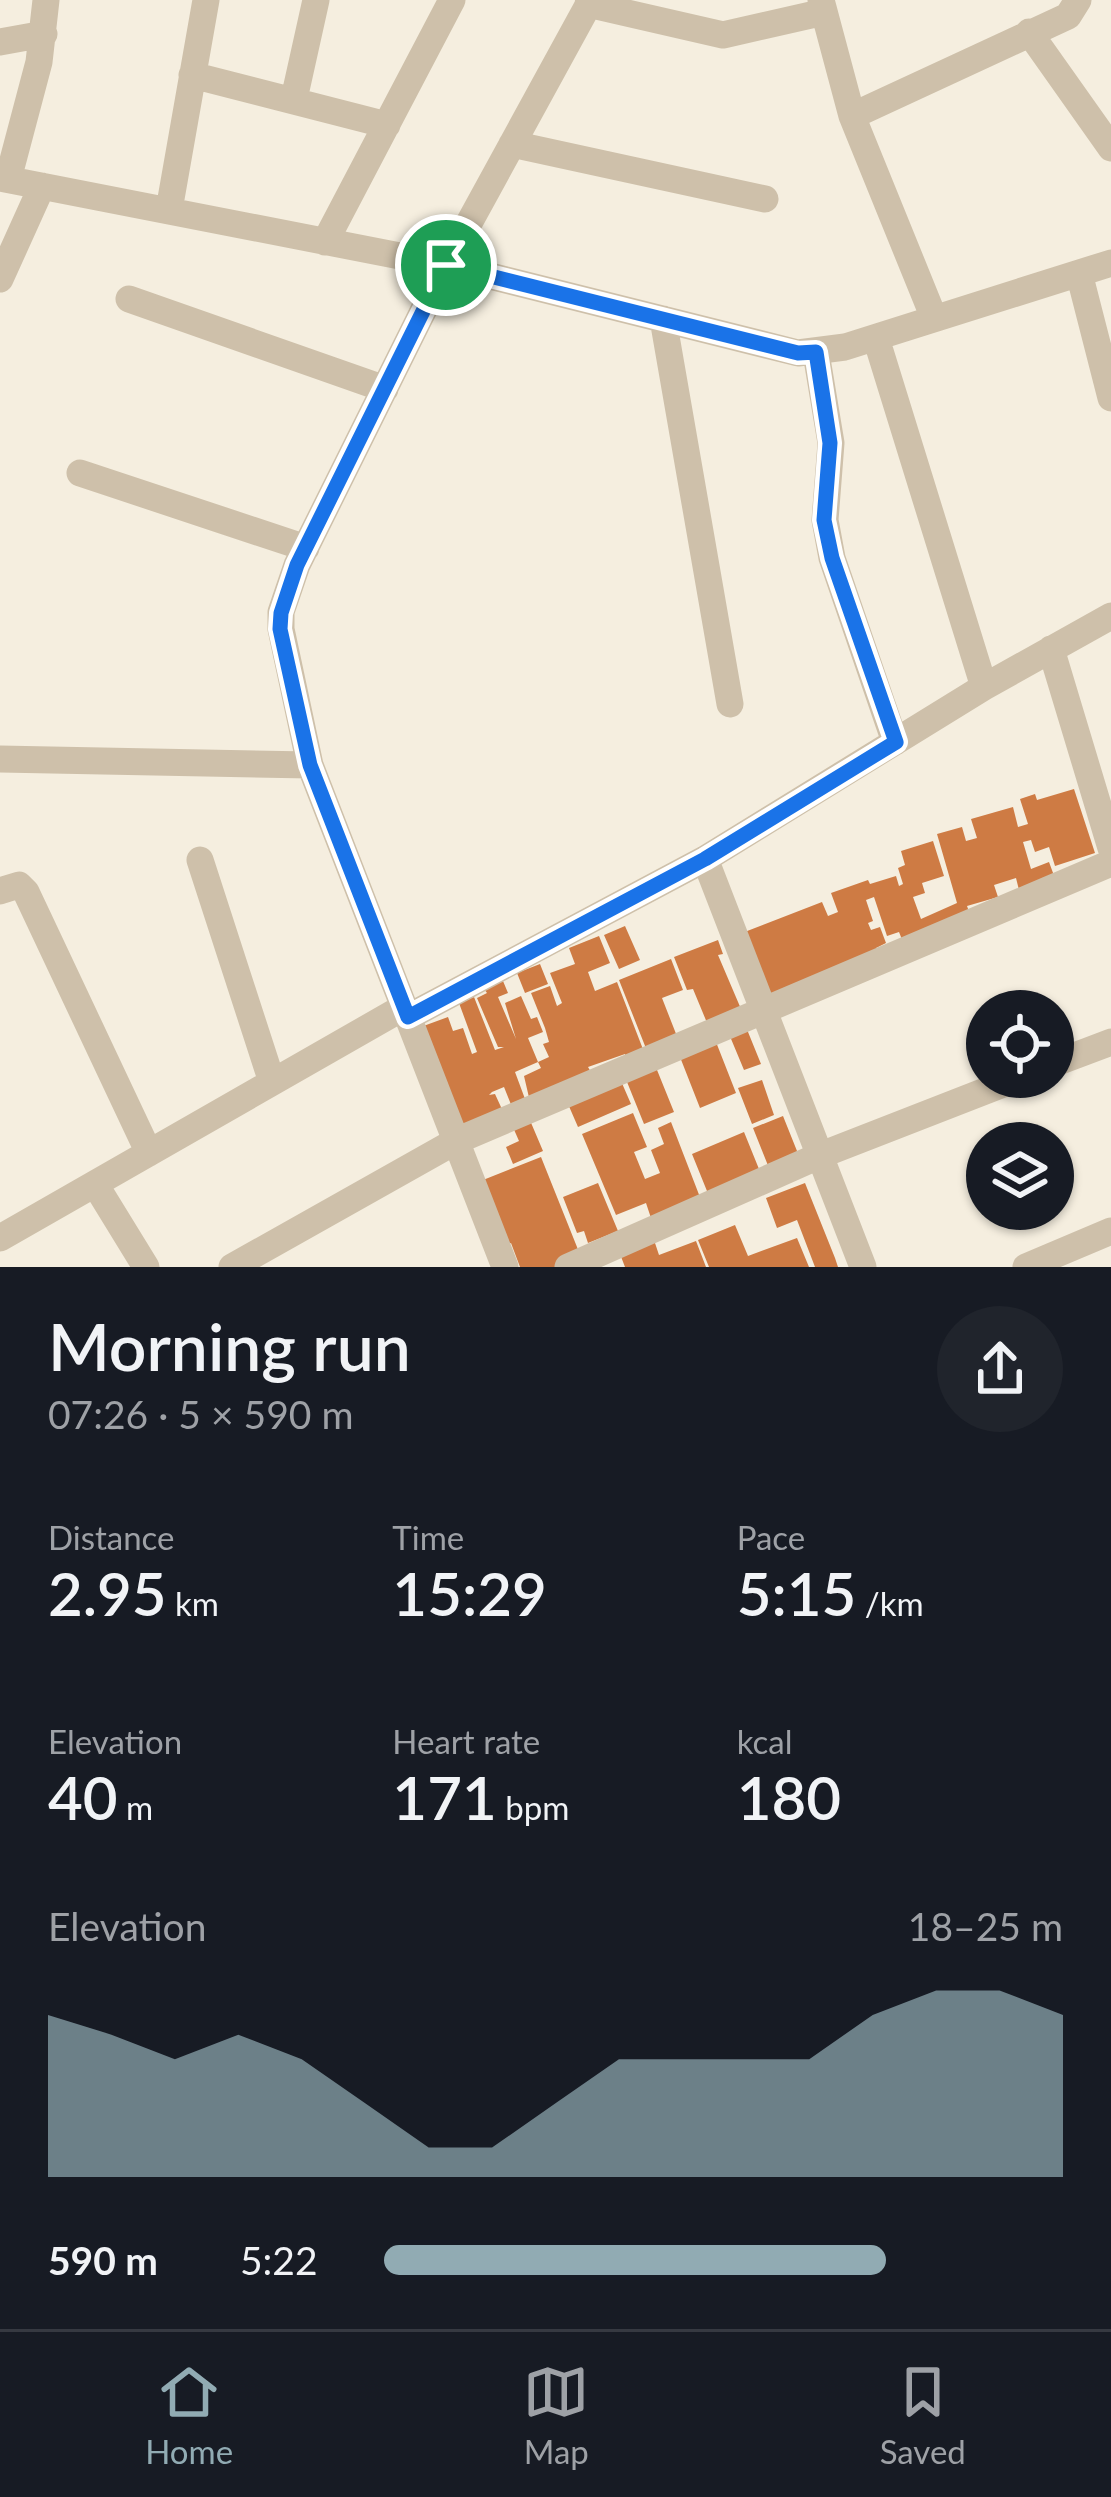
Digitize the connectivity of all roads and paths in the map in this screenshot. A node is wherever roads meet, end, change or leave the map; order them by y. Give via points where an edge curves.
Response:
1 (46, 0) edge
2 (206, 0) edge
3 (316, 0) edge
4 (452, 0) edge
5 (1078, 0) edge
6 (589, 2) edge
7 (823, 6) edge
8 (1029, 32) junction
9 (44, 34) junction
10 (0, 42) edge
11 (192, 75) junction
12 (294, 99) junction
13 (851, 116) junction
14 (387, 125) junction
15 (512, 144) junction
16 (1111, 148) edge
17 (4, 178) edge
18 (42, 186) junction
19 (765, 199) dead end
20 (169, 210) junction
21 (325, 242) junction
22 (1111, 263) edge
23 (446, 265) junction
24 (1078, 273) junction
25 (0, 279) edge
26 (129, 299) dead end
27 (934, 318) junction
28 (663, 320) junction
29 (876, 338) junction
30 (816, 352) junction
31 (385, 389) junction
32 (1111, 398) edge
33 (80, 473) dead end
34 (305, 548) junction
35 (1111, 616) edge
36 (1052, 649) junction
37 (984, 687) junction
38 (730, 704) dead end
39 (896, 742) junction
40 (0, 759) edge
41 (310, 765) junction
42 (1111, 848) edge
43 (705, 859) junction
44 (200, 860) dead end
45 (1111, 863) edge
46 (0, 891) edge
47 (765, 1010) junction
48 (406, 1012) junction
49 (1111, 1042) edge
50 (1074, 1056) edge
51 (272, 1082) junction
52 (967, 1098) edge
53 (456, 1141) junction
54 (149, 1153) junction
55 (821, 1155) junction
56 (95, 1184) junction
57 (1111, 1231) edge
58 (0, 1238) edge
59 (146, 1267) edge
60 (232, 1267) edge
61 (505, 1267) edge
62 (568, 1267) edge
63 (863, 1267) edge
64 (1026, 1267) edge

1 - 9 street
2 - 11 street
3 - 12 street
4 - 14 street
5 - 8 street via 1068,16
6 - 7 street via 723,35
6 - 15 street
7 - 13 street
8 - 13 street
8 - 16 street
9 - 10 street
9 - 17 street
11 - 12 street
11 - 20 street
12 - 14 street
13 - 27 street
14 - 21 street
15 - 19 street
15 - 23 street
17 - 18 street
18 - 20 street
18 - 25 street
20 - 21 street
21 - 23 street
22 - 24 street
23 - 28 street
23 - 31 street
24 - 27 street
24 - 32 street
26 - 31 street
27 - 29 street
28 - 30 street
28 - 38 street
29 - 30 street
29 - 37 street
30 - 39 street via 830,443 824,520
31 - 34 street
33 - 34 street
34 - 41 street via 280,629
35 - 36 street
36 - 37 street
36 - 42 street
37 - 39 street
39 - 43 street
40 - 41 street
41 - 48 street
43 - 47 street
43 - 48 street
44 - 51 street
45 - 47 street
46 - 54 street via 19,885 26,892
47 - 53 street
47 - 55 street
48 - 51 street
48 - 53 street
49 - 50 street
51 - 54 street
52 - 55 street
53 - 60 street
53 - 61 street
54 - 56 street
55 - 62 street
55 - 63 street
56 - 58 street
56 - 59 street
57 - 64 street

